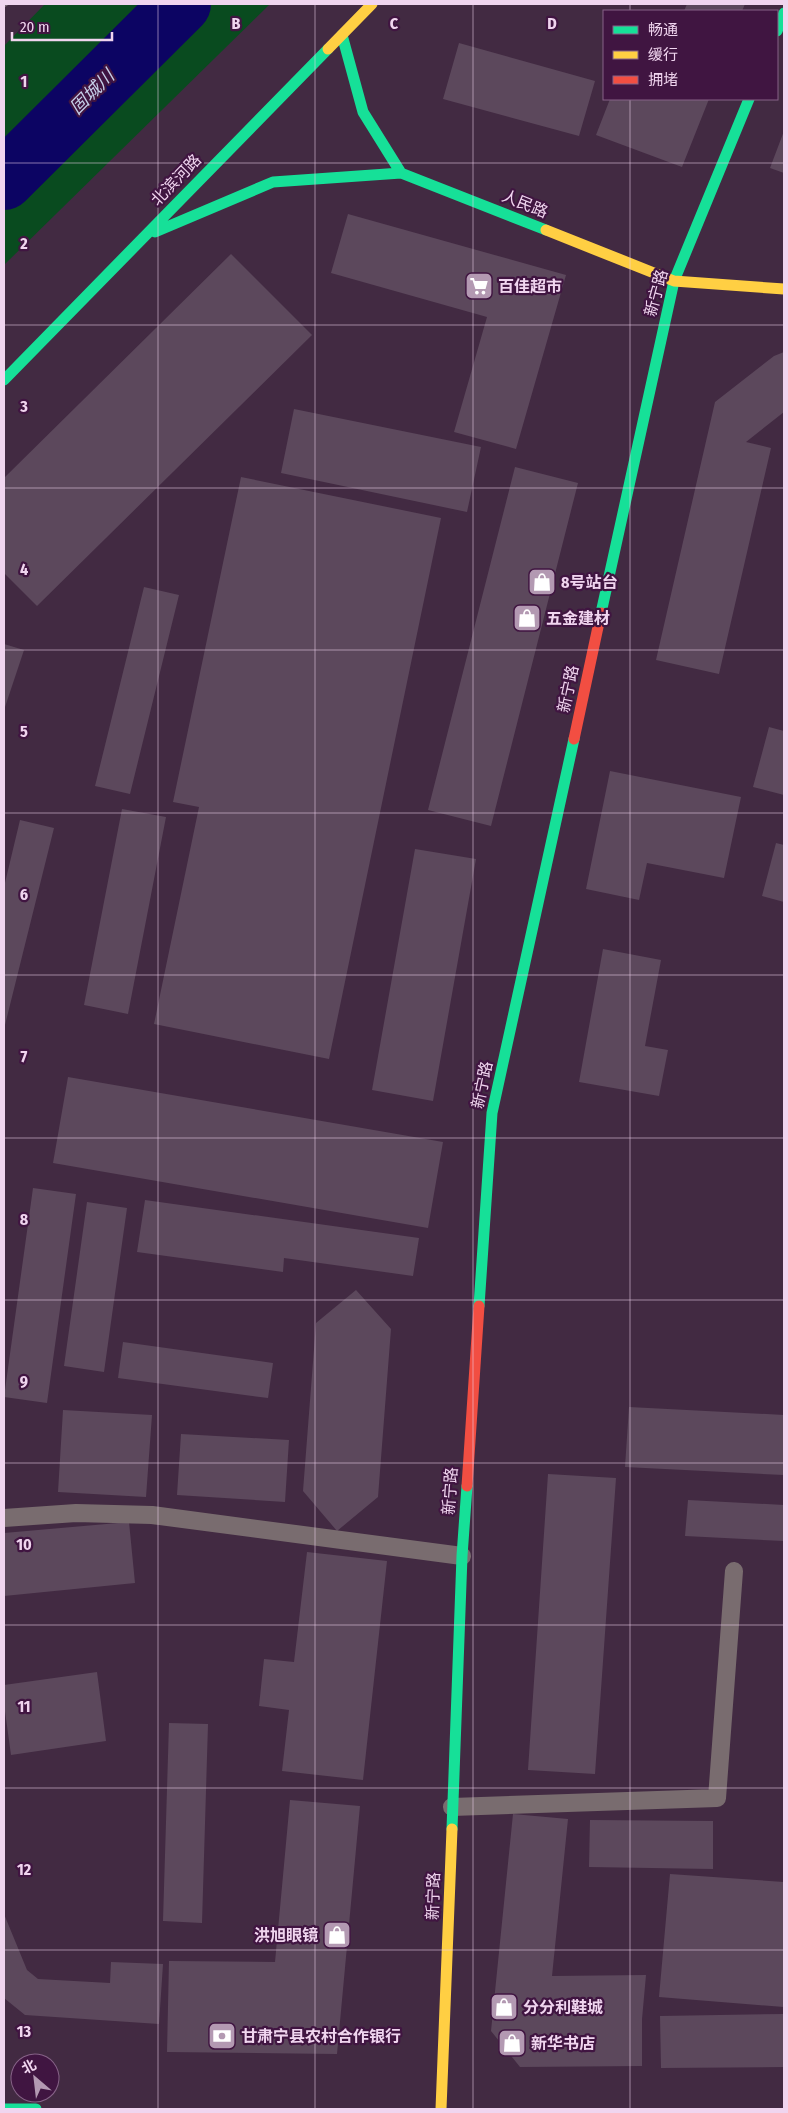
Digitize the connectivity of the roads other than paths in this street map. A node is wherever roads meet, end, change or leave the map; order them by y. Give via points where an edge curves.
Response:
1 (372, 4) edge
2 (784, 12) edge
3 (778, 28) edge
4 (342, 35) junction
5 (749, 100) edge
6 (402, 173) junction
7 (144, 236) junction
8 (674, 280) junction
9 (784, 289) edge
10 (4, 380) edge
11 (4, 1518) edge
12 (462, 1556) junction
13 (734, 1571) dead end
14 (452, 1806) junction
15 (4, 2109) edge
16 (36, 2109) edge
17 (440, 2109) edge

1 - 4 street, 北滨河路
2 - 3 street
4 - 6 street via 363,112
4 - 7 street, 北滨河路
5 - 8 street, 新宁路
6 - 7 street via 273,182
6 - 8 street, 人民路
7 - 10 street, 北滨河路
8 - 9 street, 人民路
8 - 12 street, 新宁路 via 492,1113
11 - 12 lane via 76,1513 152,1515
12 - 14 street, 新宁路
13 - 14 lane via 717,1798
14 - 17 street, 新宁路
15 - 16 street

